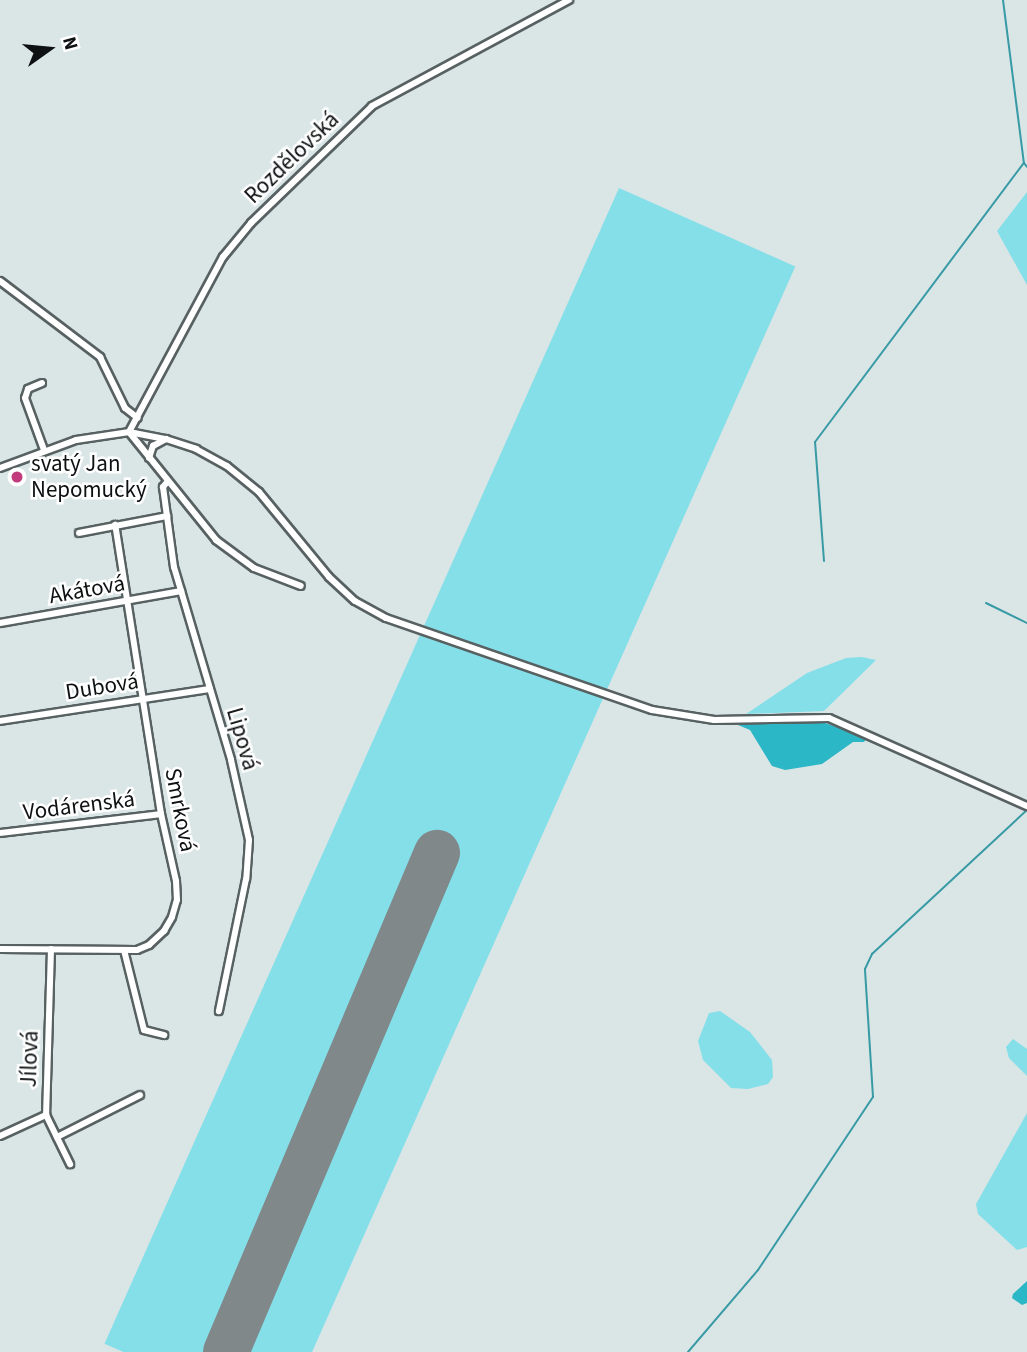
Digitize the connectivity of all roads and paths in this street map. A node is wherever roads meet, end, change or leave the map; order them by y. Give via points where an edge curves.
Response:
1 (569, 0) edge
2 (0, 281) edge
3 (42, 383) dead end
4 (138, 418) junction
5 (129, 432) junction
6 (166, 439) junction
7 (44, 450) junction
8 (149, 458) junction
9 (0, 468) edge
10 (168, 481) junction
11 (167, 516) junction
12 (116, 525) junction
13 (79, 533) dead end
14 (301, 586) dead end
15 (181, 591) junction
16 (126, 601) junction
17 (0, 623) edge
18 (210, 689) junction
19 (143, 698) junction
20 (0, 721) edge
21 (1027, 806) edge
22 (161, 814) junction
23 (0, 833) edge
24 (0, 949) edge
25 (51, 949) junction
26 (124, 950) junction
27 (219, 1011) dead end
28 (164, 1035) dead end
29 (140, 1096) dead end
30 (46, 1115) junction
31 (0, 1136) edge
32 (57, 1137) junction
33 (70, 1164) dead end

1 - 4 street, Rozdělovská via 384,97 362,115 251,223 223,257
2 - 4 street via 100,357 125,408
3 - 7 street via 28,389 25,398
4 - 5 street, Rozdělovská
5 - 6 street
5 - 7 street
5 - 8 street
6 - 8 street via 153,446
6 - 21 street via 227,466 259,492 329,577 355,601 386,618 652,710 714,720 830,718
7 - 9 street
8 - 10 street
10 - 11 street, Lipová via 163,487
10 - 14 street via 216,540 254,568
11 - 12 street
11 - 15 street, Lipová
12 - 13 street
12 - 16 street, Smrková
15 - 16 street, Akátová
15 - 18 street, Lipová
16 - 17 street, Akátová
16 - 19 street, Smrková
18 - 19 street, Dubová
18 - 27 street, Lipová via 249,840 246,879
19 - 20 street, Dubová
19 - 22 street, Smrková
22 - 23 street, Vodárenská
22 - 26 street, Smrková via 176,881 173,917 149,945
24 - 25 street, Smrková
25 - 26 street, Smrková
25 - 30 street, Jílová
26 - 28 street via 144,1030
29 - 32 street
30 - 31 street
30 - 32 street, Jílová
32 - 33 street, Jílová

